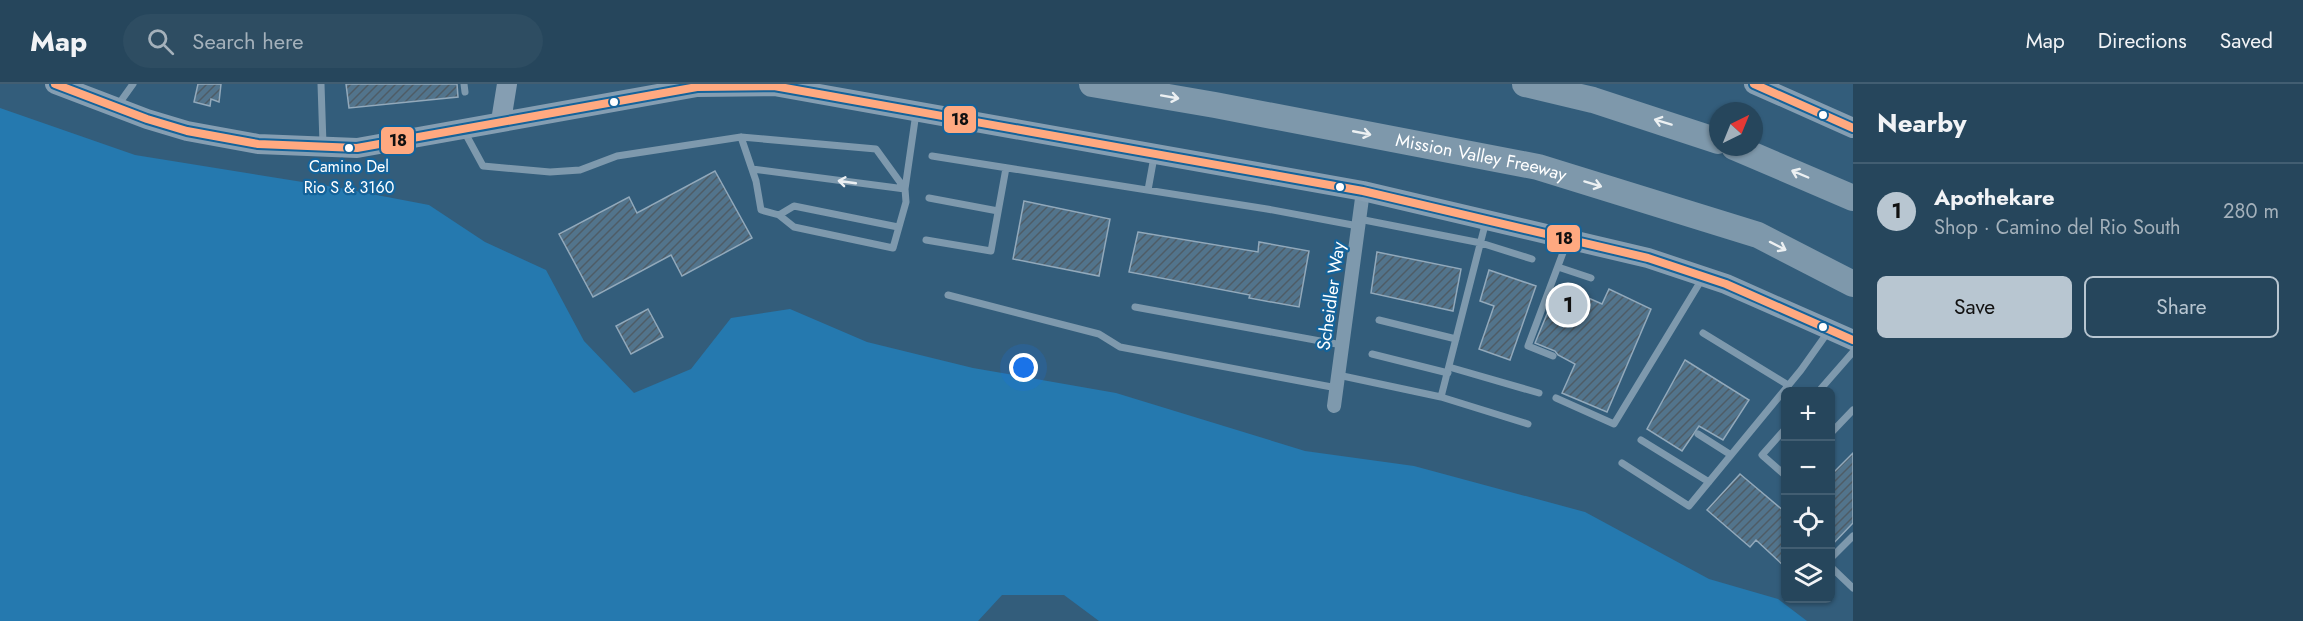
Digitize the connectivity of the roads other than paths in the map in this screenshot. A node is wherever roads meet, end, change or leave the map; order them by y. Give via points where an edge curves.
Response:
1 (55, 84) edge
2 (133, 84) edge
3 (321, 84) edge
4 (507, 84) edge
5 (1092, 84) edge
6 (1525, 84) edge
7 (1754, 84) edge
8 (116, 107) junction
9 (916, 112) junction
10 (501, 121) junction
11 (1852, 126) edge
12 (463, 128) junction
13 (741, 137) junction
14 (1709, 138) edge
15 (323, 147) junction
16 (1155, 154) junction
17 (932, 156) dead end
18 (1755, 156) edge
19 (1006, 168) junction
20 (752, 169) junction
21 (904, 189) junction
22 (1148, 190) junction
23 (1363, 191) junction
24 (929, 198) dead end
25 (1853, 198) edge
26 (998, 211) junction
27 (779, 215) junction
28 (1486, 221) junction
29 (1359, 222) junction
30 (898, 227) junction
31 (926, 240) dead end
32 (1568, 240) junction
33 (1481, 243) junction
34 (1532, 259) dead end
35 (1558, 267) junction
36 (1703, 277) junction
37 (1591, 278) dead end
38 (1853, 284) edge
39 (948, 295) dead end
40 (1135, 306) dead end
41 (1379, 320) dead end
42 (1830, 330) junction
43 (1703, 333) dead end
44 (1456, 339) junction
45 (1853, 340) edge
46 (1342, 345) junction
47 (1853, 352) edge
48 (1372, 354) dead end
49 (1553, 356) dead end
50 (1448, 370) junction
51 (1337, 382) junction
52 (1788, 385) junction
53 (1822, 387) edge
54 (1539, 393) dead end
55 (1441, 397) junction
56 (1556, 398) dead end
57 (1334, 406) dead end
58 (1853, 410) edge
59 (1528, 424) dead end
60 (1835, 429) edge
61 (1781, 433) edge
62 (1698, 434) dead end
63 (1641, 440) dead end
64 (1731, 455) junction
65 (1622, 463) dead end
66 (1781, 472) edge
67 (1709, 482) junction
68 (1853, 536) edge
69 (1835, 554) edge
70 (1835, 571) edge
71 (1853, 588) edge

1 - 8 street
2 - 8 lane
3 - 15 lane
4 - 10 street
5 -> 38 highway, Mission Valley Freeway via 1538,167 1758,235
14 -> 6 highway via 1593,100
7 - 11 street
8 - 15 street via 187,131 233,140
9 - 10 street via 774,86 697,87
9 - 16 street
9 - 21 lane
10 - 12 street
12 - 13 lane via 483,166 550,172 580,170 617,156
12 - 15 street via 357,148
13 - 20 lane
13 - 21 lane via 876,149
16 - 22 lane
16 - 23 street
17 - 19 lane
25 -> 18 highway
19 - 22 lane
19 - 26 lane
21 -> 20 lane
20 - 27 lane via 761,210
21 - 30 lane via 906,202
22 - 29 lane
23 - 28 street
23 - 29 street, Scheidler Way
24 - 26 lane
26 - 31 lane via 991,251
27 - 30 lane via 794,206
27 - 30 lane via 794,227 893,248
28 - 32 street
28 - 33 lane
29 - 33 lane
29 - 46 street, Scheidler Way
32 - 35 lane
32 - 36 street via 1648,258
33 - 34 lane
33 - 44 lane
35 - 37 lane
35 - 49 lane via 1528,346
36 - 42 street
36 - 56 lane via 1614,424
39 - 51 lane via 1099,334 1120,347
40 - 46 lane
41 - 44 lane
42 - 45 street
42 - 52 lane
43 - 52 lane
44 - 50 lane
46 - 51 street, Scheidler Way
47 - 53 lane
48 - 50 lane
50 - 54 lane
50 - 55 lane
51 - 55 lane
51 - 57 street, Scheidler Way
52 - 64 lane
55 - 59 lane
58 - 60 lane
61 - 66 lane via 1762,454
62 - 64 lane
63 - 67 lane
64 - 67 lane
65 - 67 lane via 1689,506
68 - 69 lane
70 - 71 lane

